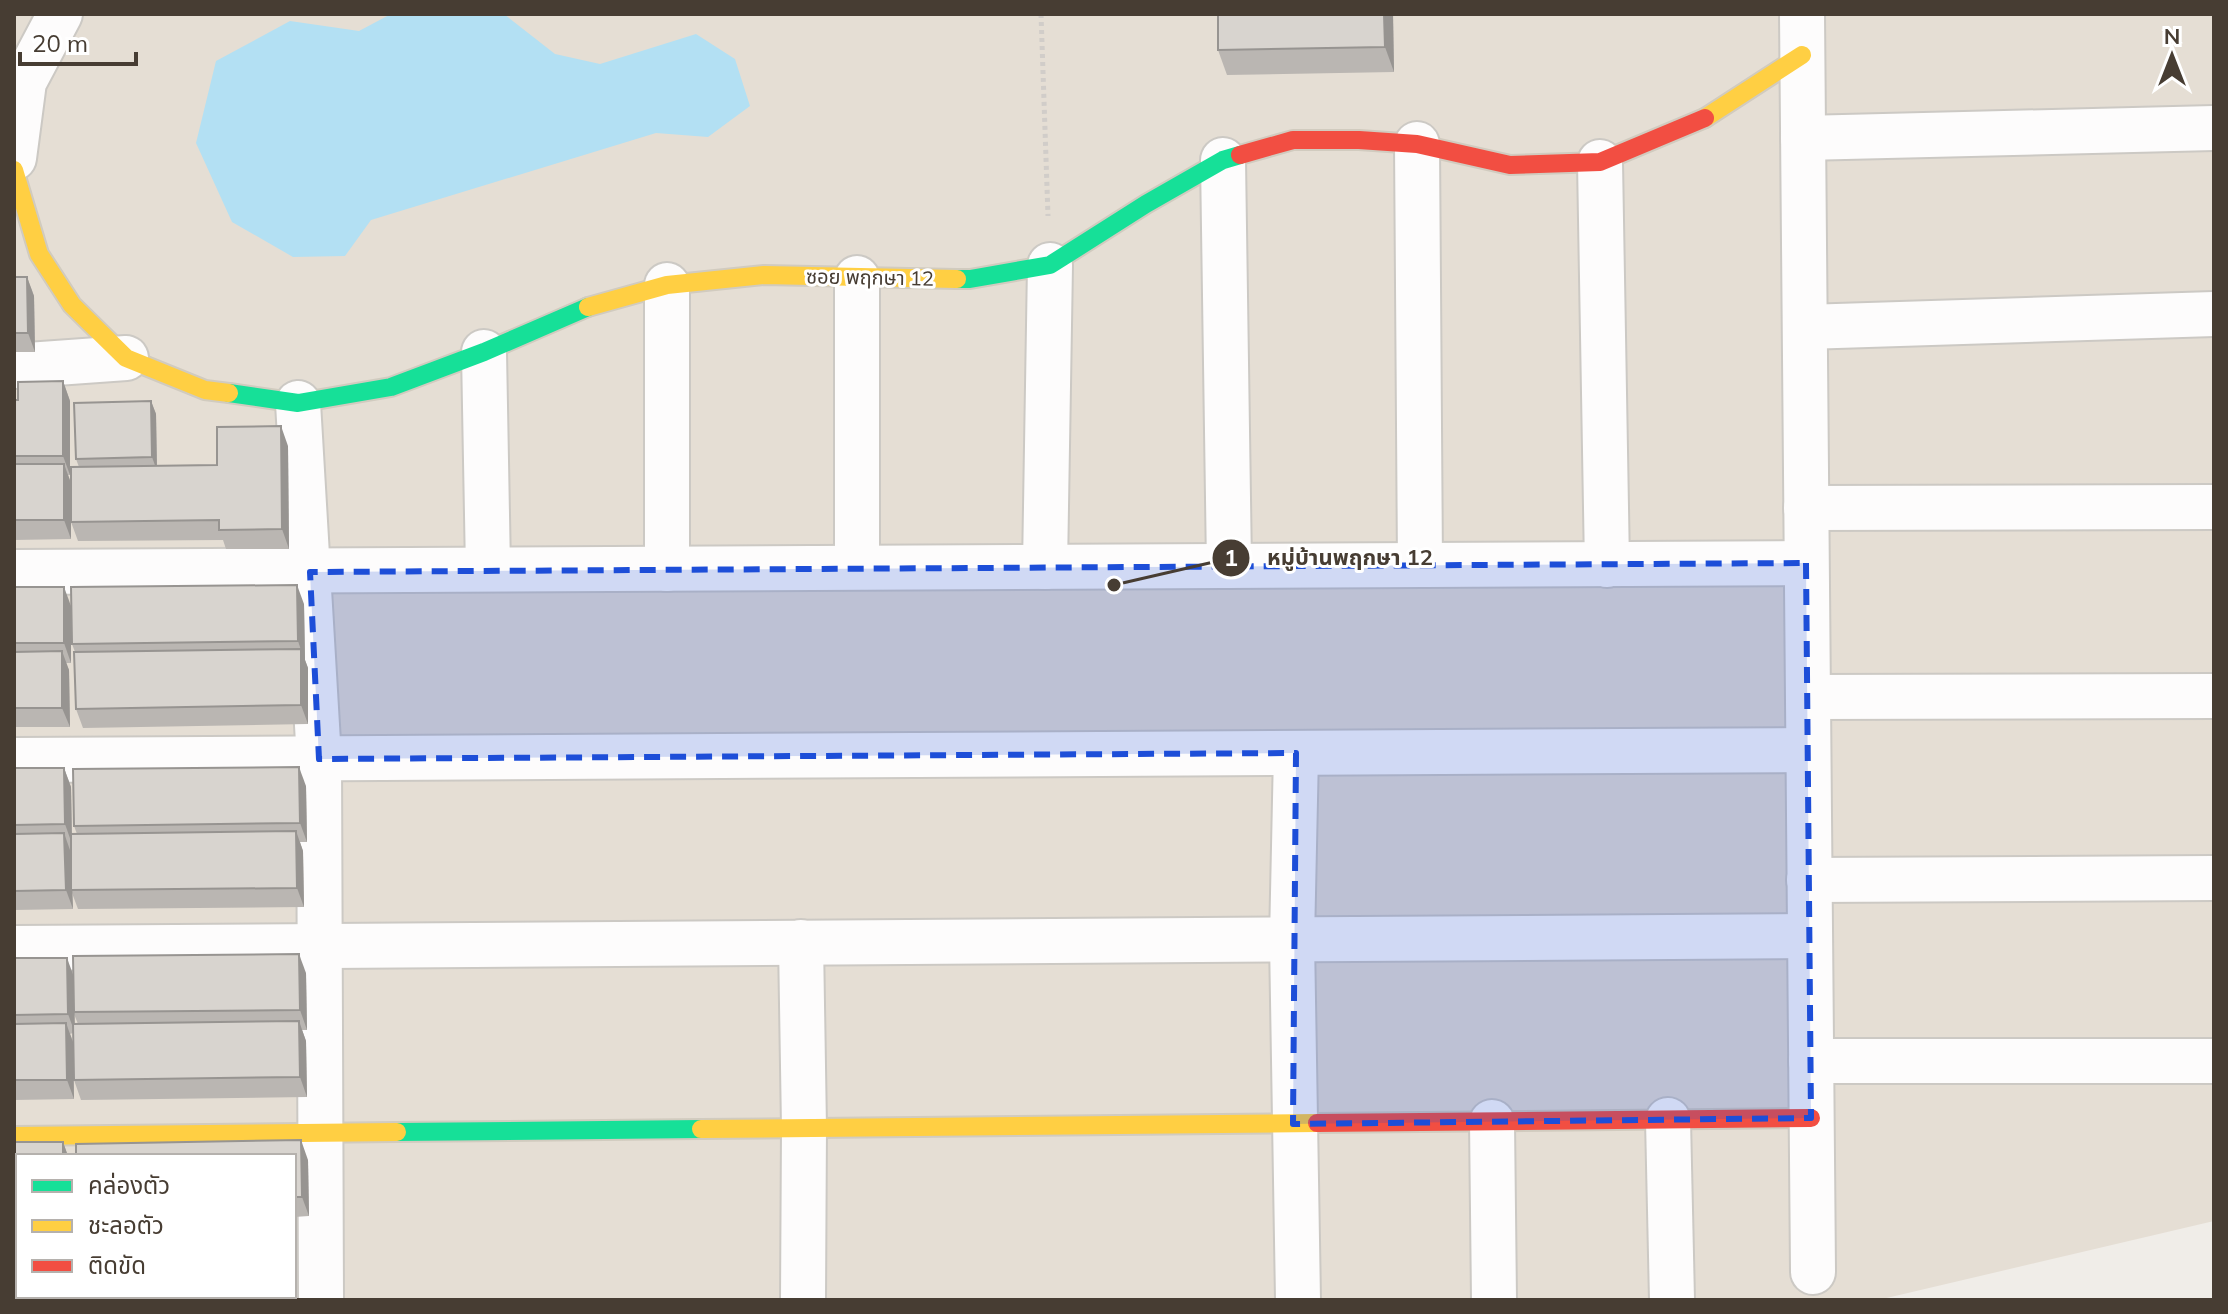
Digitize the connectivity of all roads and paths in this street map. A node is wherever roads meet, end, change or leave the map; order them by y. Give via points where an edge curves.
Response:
1 (60, 14) edge
2 (1041, 14) edge
3 (1802, 35) edge
4 (19, 68) edge
5 (2214, 128) edge
6 (1803, 138) junction
7 (1417, 144) junction
8 (14, 158) edge
9 (1223, 160) junction
10 (1600, 162) junction
11 (14, 170) edge
12 (1050, 265) junction
13 (857, 278) junction
14 (667, 285) junction
15 (2214, 314) edge
16 (1805, 327) junction
17 (484, 352) junction
18 (126, 358) junction
19 (14, 366) edge
20 (298, 403) junction
21 (2214, 507) edge
22 (1806, 508) junction
23 (1806, 563) junction
24 (1420, 565) junction
25 (1607, 565) junction
26 (1229, 566) junction
27 (857, 567) junction
28 (1045, 567) junction
29 (488, 569) junction
30 (667, 569) junction
31 (14, 572) edge
32 (310, 572) junction
33 (2214, 696) edge
34 (1808, 697) junction
35 (1808, 750) junction
36 (1296, 753) junction
37 (319, 759) junction
38 (14, 760) edge
39 (2214, 878) edge
40 (1809, 880) junction
41 (1810, 936) junction
42 (1292, 940) junction
43 (801, 942) junction
44 (319, 946) junction
45 (14, 948) edge
46 (1811, 1061) junction
47 (2214, 1061) edge
48 (1811, 1118) junction
49 (1668, 1120) junction
50 (1492, 1122) junction
51 (1293, 1124) junction
52 (804, 1128) junction
53 (319, 1133) junction
54 (14, 1136) edge
55 (1813, 1272) dead end
56 (321, 1300) edge
57 (803, 1300) edge
58 (1298, 1300) edge
59 (1494, 1300) edge
60 (1672, 1300) edge

1 - 4 street
2 - 12 path
3 - 6 street
3 - 10 street, ซอย พฤกษา 12 via 1702,120
4 - 8 street
5 - 6 street
6 - 16 street
7 - 9 street, ซอย พฤกษา 12 via 1293,140
7 - 10 street, ซอย พฤกษา 12 via 1510,165
7 - 24 street
9 - 12 street, ซอย พฤกษา 12
9 - 26 street
10 - 25 street
11 - 18 street, ซอย พฤกษา 12 via 39,254 72,305
12 - 13 street, ซอย พฤกษา 12 via 970,279
12 - 28 street
13 - 14 street, ซอย พฤกษา 12 via 764,275
13 - 27 street
14 - 17 street, ซอย พฤกษา 12 via 577,310
14 - 30 street
15 - 16 street
16 - 22 street
17 - 20 street, ซอย พฤกษา 12 via 391,387
17 - 29 street
18 - 19 street
18 - 20 street, ซอย พฤกษา 12 via 205,390
20 - 32 street
21 - 22 street
22 - 23 street
23 - 25 street
23 - 34 street
24 - 25 street
24 - 26 street
26 - 28 street
27 - 28 street
27 - 30 street
29 - 30 street
29 - 32 street
31 - 32 street
32 - 37 street
33 - 34 street
34 - 35 street
35 - 36 street
35 - 40 street
36 - 37 street
36 - 42 street
37 - 38 street
37 - 44 street
39 - 40 street
40 - 41 street
41 - 42 street
41 - 46 street
42 - 43 street
42 - 51 street
43 - 44 street
43 - 52 street
44 - 45 street
44 - 53 street
46 - 47 street
46 - 48 street
48 - 49 street
48 - 55 street
49 - 50 street
49 - 60 street
50 - 51 street
50 - 59 street
51 - 52 street
51 - 58 street
52 - 53 street
52 - 57 street
53 - 54 street
53 - 56 street

